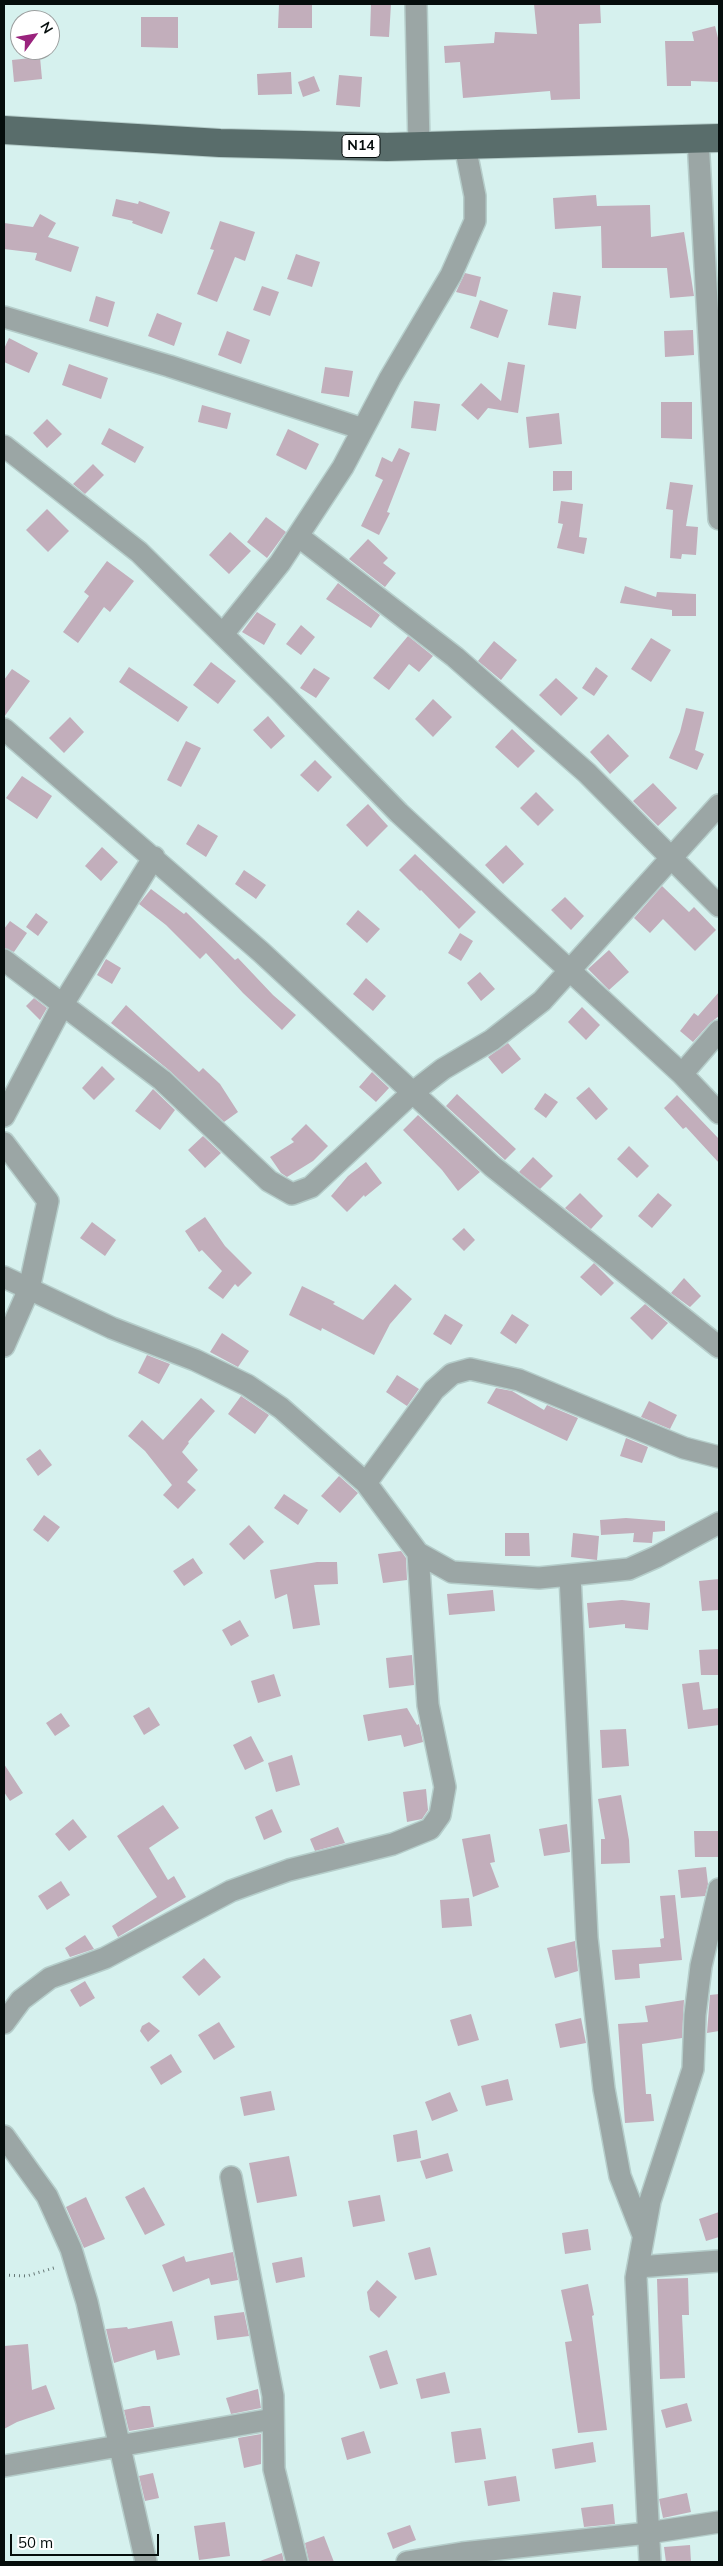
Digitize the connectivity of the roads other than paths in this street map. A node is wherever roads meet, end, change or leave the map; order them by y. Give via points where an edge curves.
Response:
1 (416, 4) edge
2 (4, 130) edge
3 (709, 139) edge
4 (419, 146) junction
5 (466, 146) junction
6 (4, 317) edge
7 (364, 429) junction
8 (4, 446) edge
9 (719, 519) edge
10 (298, 536) junction
11 (223, 634) junction
12 (7, 739) edge
13 (719, 805) edge
14 (154, 856) junction
15 (672, 858) junction
16 (719, 906) edge
17 (4, 960) edge
18 (571, 971) junction
19 (64, 1004) junction
20 (719, 1031) edge
21 (682, 1074) junction
22 (412, 1093) junction
23 (719, 1113) edge
24 (4, 1116) edge
25 (4, 1143) edge
26 (4, 1277) edge
27 (30, 1289) junction
28 (4, 1346) edge
29 (719, 1347) edge
30 (719, 1457) edge
31 (366, 1483) junction
32 (719, 1523) edge
33 (418, 1553) junction
34 (570, 1575) junction
35 (719, 1889) edge
36 (4, 2022) edge
37 (4, 2136) edge
38 (231, 2177) dead end
39 (644, 2236) junction
40 (719, 2262) edge
41 (638, 2267) junction
42 (273, 2419) junction
43 (120, 2445) junction
44 (4, 2466) edge
45 (719, 2522) edge
46 (648, 2533) junction
47 (146, 2562) edge
48 (297, 2562) edge
49 (407, 2562) edge
50 (650, 2562) edge

1 - 4 street
2 - 4 main road, N14 via 220,143
3 - 5 main road, N14
3 - 9 street
4 - 5 main road, N14
5 - 7 street via 475,196 475,220 451,275
6 - 7 street
7 - 10 street
8 - 11 street via 139,552
10 - 11 street
10 - 15 street via 455,657 587,773
11 - 18 street via 399,813
12 - 14 street
13 - 15 street
14 - 19 street
14 - 22 street
15 - 16 street
15 - 18 street
17 - 19 street
18 - 21 street
18 - 22 street via 542,1001 492,1040 443,1069
19 - 22 street via 162,1080 270,1181 292,1194 311,1187
19 - 24 street
20 - 21 street
21 - 23 street
22 - 29 street via 492,1166
25 - 27 street via 48,1201
26 - 27 street
27 - 28 street
27 - 31 street via 247,1385 281,1408
30 - 31 street via 684,1448 519,1380 470,1369 452,1374 434,1390
31 - 33 street
32 - 34 street via 629,1569
33 - 34 street via 452,1572 539,1578
33 - 36 street via 428,1705 445,1787 440,1815 430,1829 393,1844 289,1870 231,1891 105,1958 50,1978 21,2000
34 - 39 street via 587,1938 604,2089 618,2166
35 - 39 street via 701,1966 693,2069 650,2201
37 - 43 street via 47,2196 75,2263
38 - 42 street via 273,2396
39 - 41 street
40 - 41 street
41 - 46 street
42 - 43 street
42 - 48 street via 274,2469
43 - 44 street
43 - 47 street
45 - 46 street
46 - 49 street
46 - 50 street

